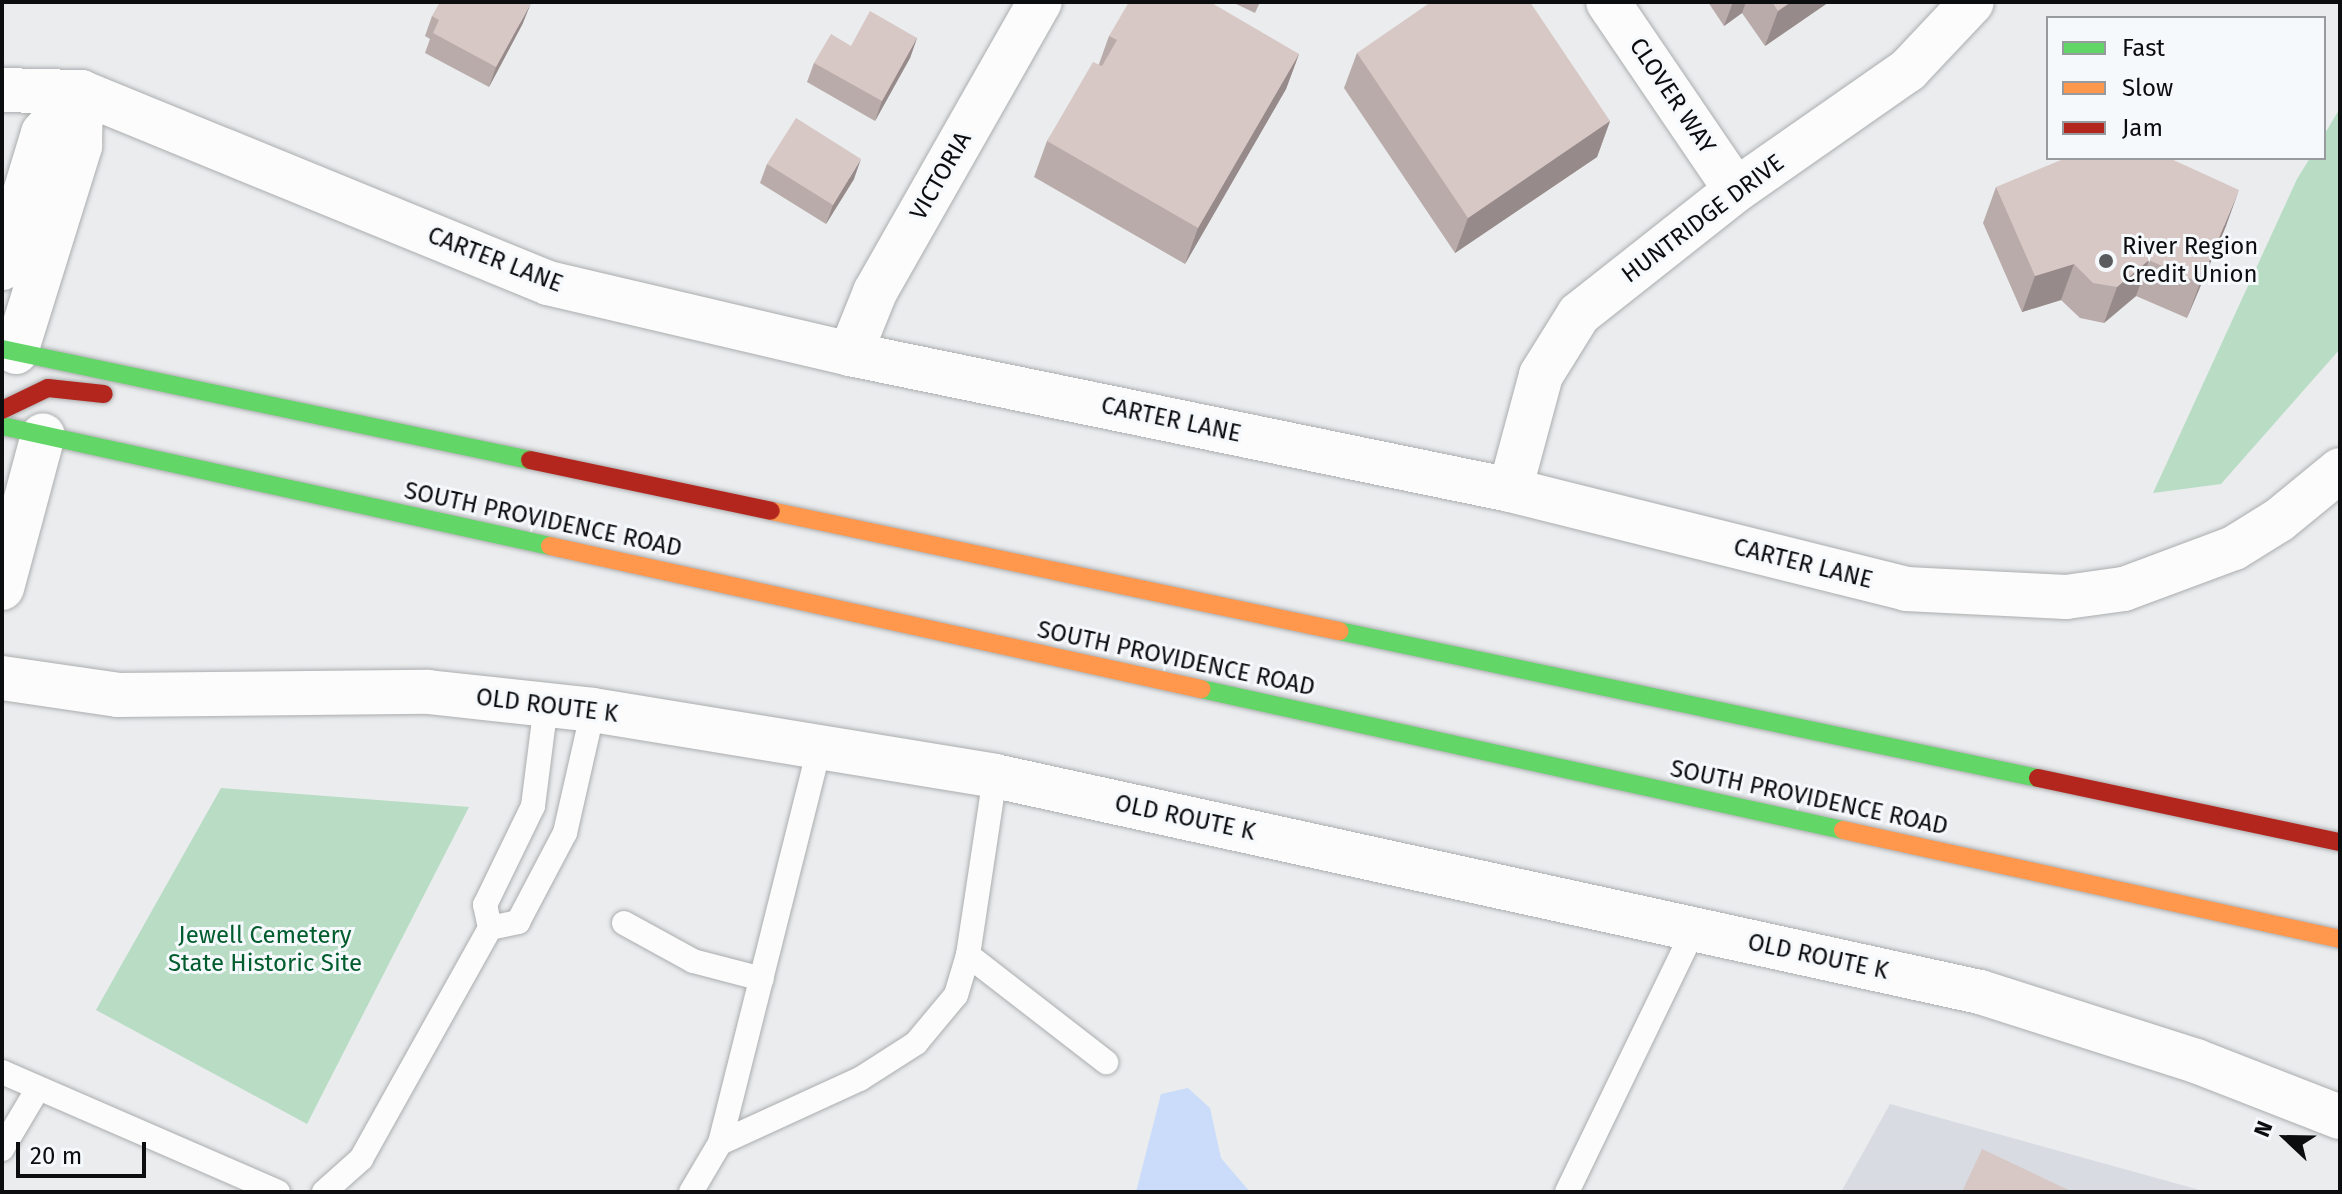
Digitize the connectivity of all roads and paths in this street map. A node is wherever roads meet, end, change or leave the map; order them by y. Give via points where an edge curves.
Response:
1 (1040, 2) edge
2 (1608, 2) edge
3 (1972, 2) edge
4 (2, 90) edge
5 (81, 92) junction
6 (1736, 190) junction
7 (2, 268) edge
8 (850, 354) junction
9 (7, 355) edge
10 (127, 399) dead end
11 (2, 410) edge
12 (283, 410) junction
13 (258, 426) dead end
14 (22, 431) edge
15 (2340, 470) edge
16 (1510, 490) junction
17 (2, 588) edge
18 (2, 678) edge
19 (546, 705) junction
20 (593, 710) junction
21 (820, 745) junction
22 (995, 776) junction
23 (2340, 842) edge
24 (624, 923) dead end
25 (490, 928) junction
26 (1693, 931) junction
27 (2340, 939) edge
28 (968, 955) junction
29 (762, 979) junction
30 (1106, 1062) dead end
31 (2, 1072) edge
32 (37, 1090) junction
33 (2340, 1117) edge
34 (720, 1143) junction
35 (2, 1149) edge
36 (278, 1192) edge
37 (324, 1192) edge
38 (691, 1192) edge
39 (1567, 1192) edge

1 - 8 street, VICTORIA via 875,292
2 - 6 street, CLOVER WAY
3 - 6 street, HUNTRIDGE DRIVE via 1908,70
4 - 5 street, CARTER LANE
5 - 7 street via 43,133
5 - 8 street, CARTER LANE via 548,283
5 - 9 street via 80,146
6 - 16 street, HUNTRIDGE DRIVE via 1579,314 1541,375
8 - 16 street, CARTER LANE
9 - 12 main road
10 - 11 main road via 48,388
12 - 13 main road
12 - 23 main road
14 - 17 street
14 - 27 main road, SOUTH PROVIDENCE ROAD
15 - 16 street, CARTER LANE via 2279,520 2234,548 2124,589 2066,597 1906,589
18 - 19 street, OLD ROUTE K via 118,695 428,692
19 - 20 street, OLD ROUTE K
19 - 25 lane via 533,806 485,905
20 - 21 street, OLD ROUTE K
20 - 25 lane via 565,833 518,922
21 - 22 street, OLD ROUTE K
21 - 29 lane
22 - 26 street, OLD ROUTE K
22 - 28 lane
24 - 29 lane via 693,961
25 - 37 lane via 361,1159
26 - 33 street, OLD ROUTE K via 1980,992 2196,1061
26 - 39 lane
28 - 30 lane
28 - 34 lane via 956,995 916,1043 860,1079
29 - 34 lane
31 - 32 lane
32 - 35 lane
32 - 36 lane
34 - 38 lane

